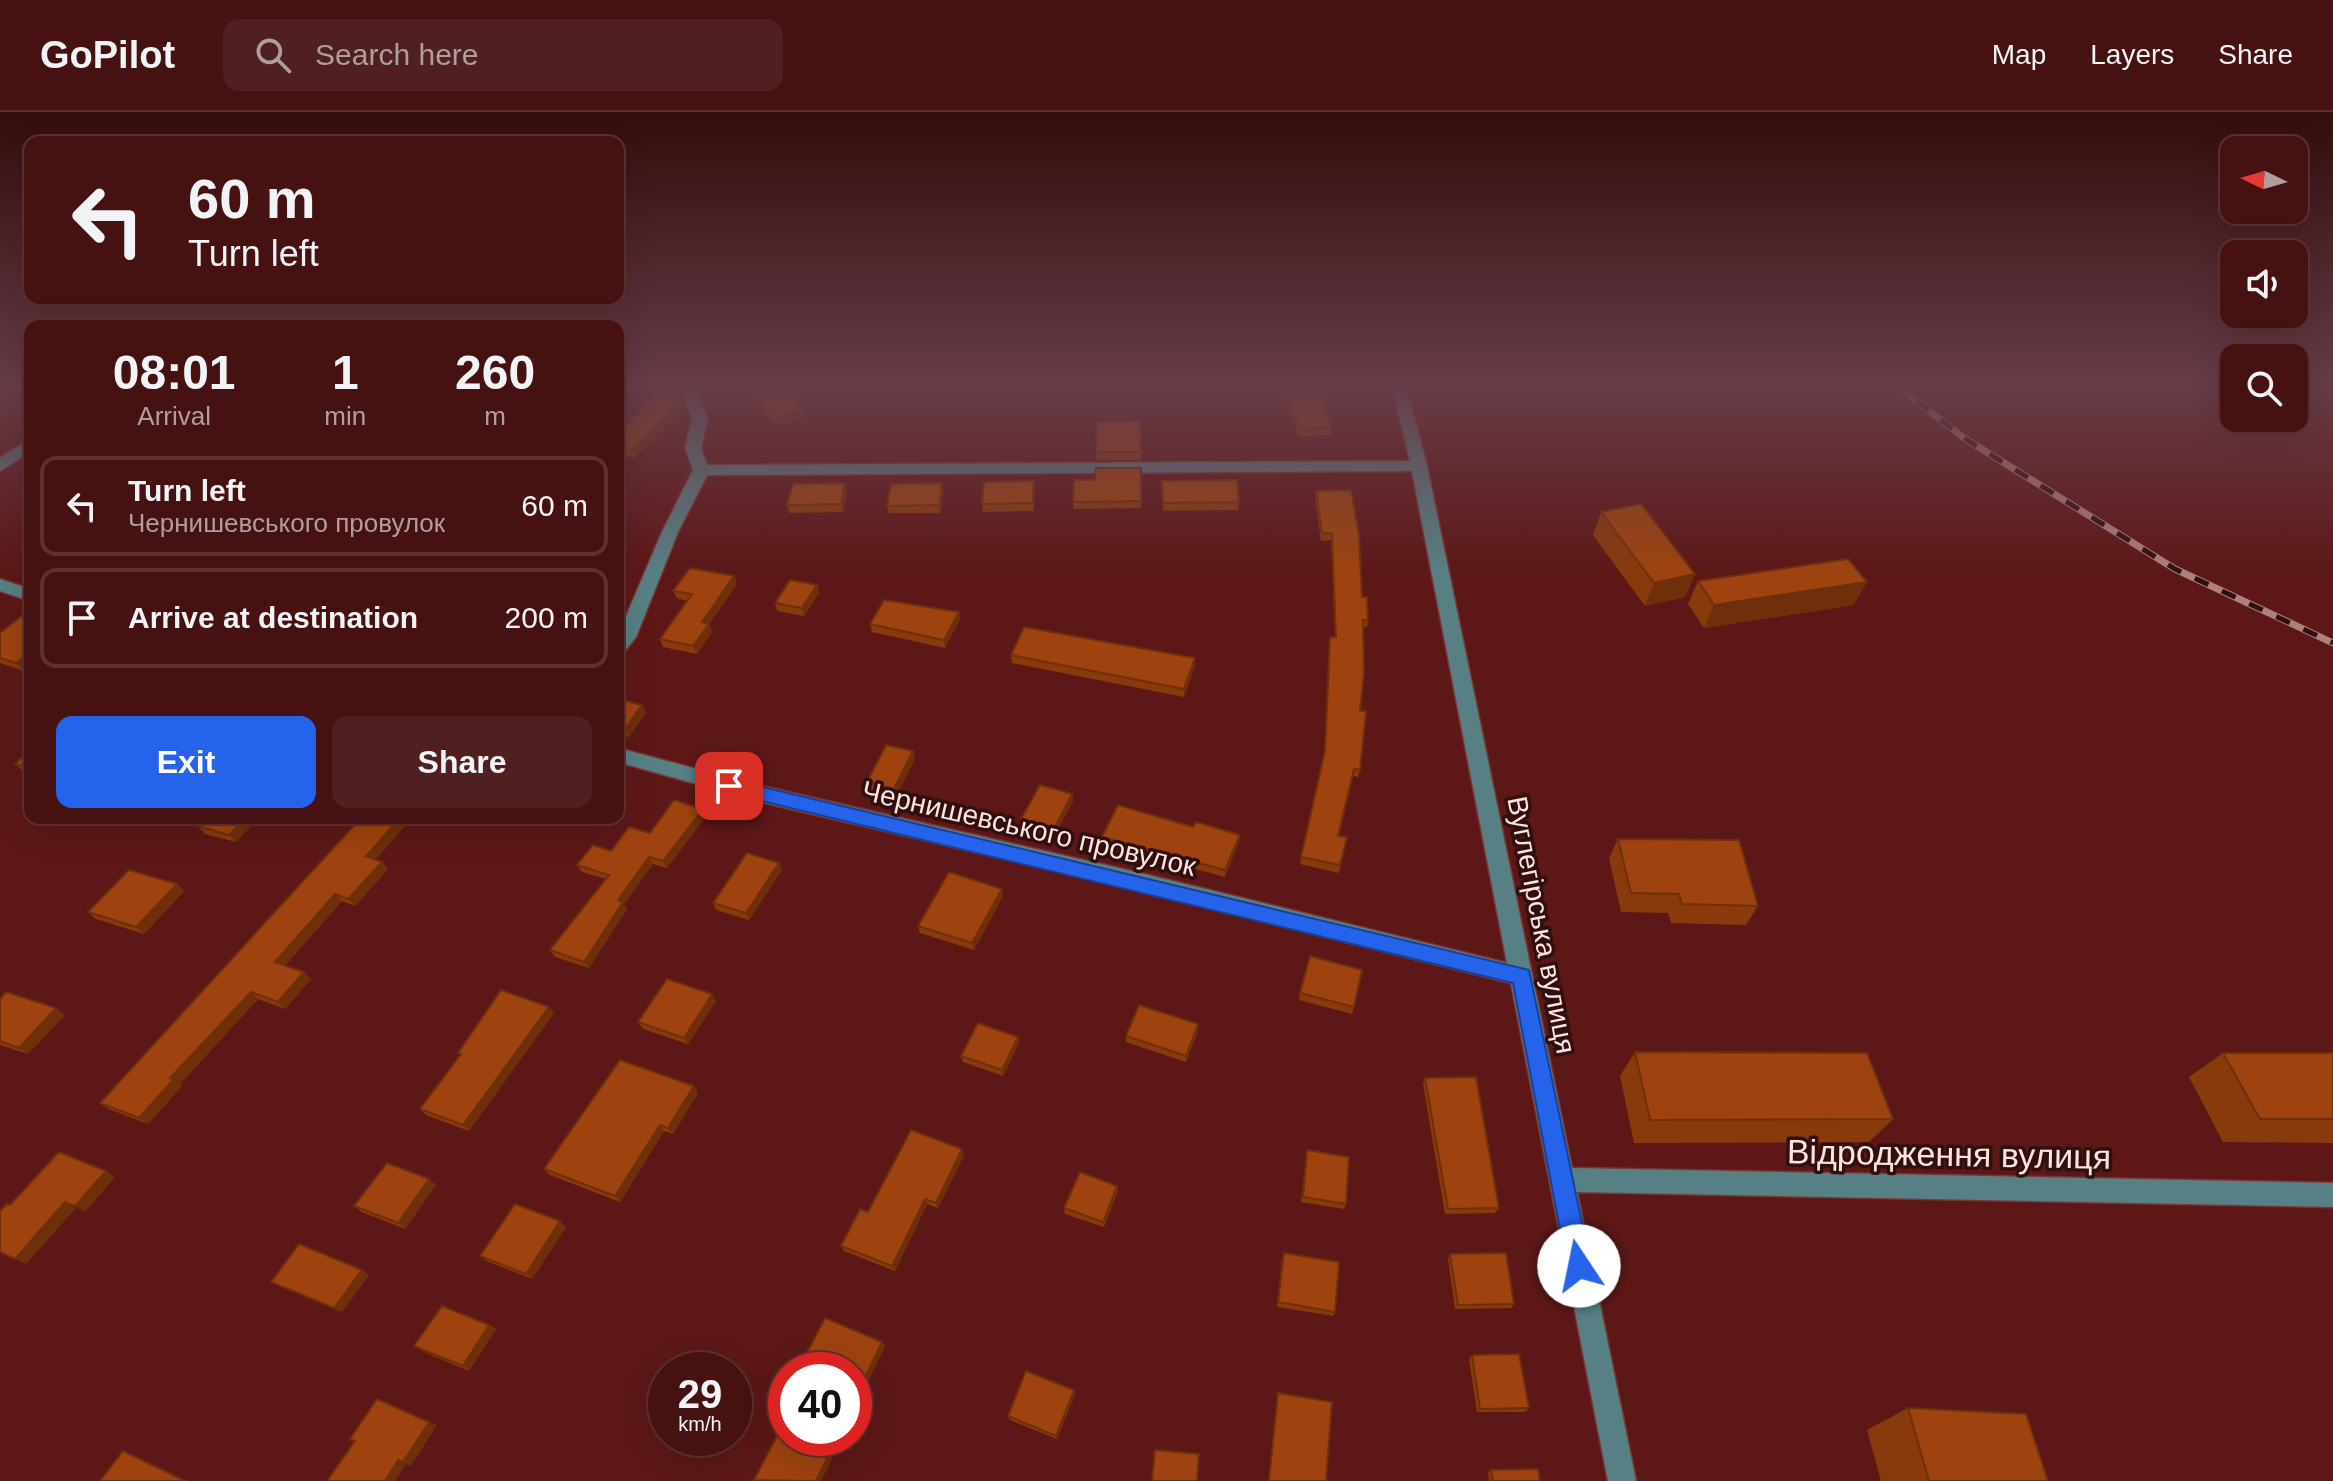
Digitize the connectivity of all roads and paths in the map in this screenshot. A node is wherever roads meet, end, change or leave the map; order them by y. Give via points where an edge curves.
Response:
1 (693, 447) edge
2 (1414, 447) edge
3 (24, 448) edge
4 (0, 466) edge
5 (1419, 466) junction
6 (701, 470) junction
7 (0, 585) edge
8 (24, 593) edge
9 (624, 640) edge
10 (624, 757) edge
11 (1522, 976) junction
12 (1563, 1180) junction
13 (2333, 1195) edge
14 (1622, 1481) edge

1 - 6 street
2 - 5 street, Вуглегірська вулиця
3 - 4 street
5 - 6 street
5 - 11 street, Вуглегірська вулиця
6 - 9 street
7 - 8 street
10 - 11 street, Чернишевського провулок
11 - 12 street, Вуглегірська вулиця
12 - 13 street, Відродження вулиця
12 - 14 street, Вуглегірська вулиця

